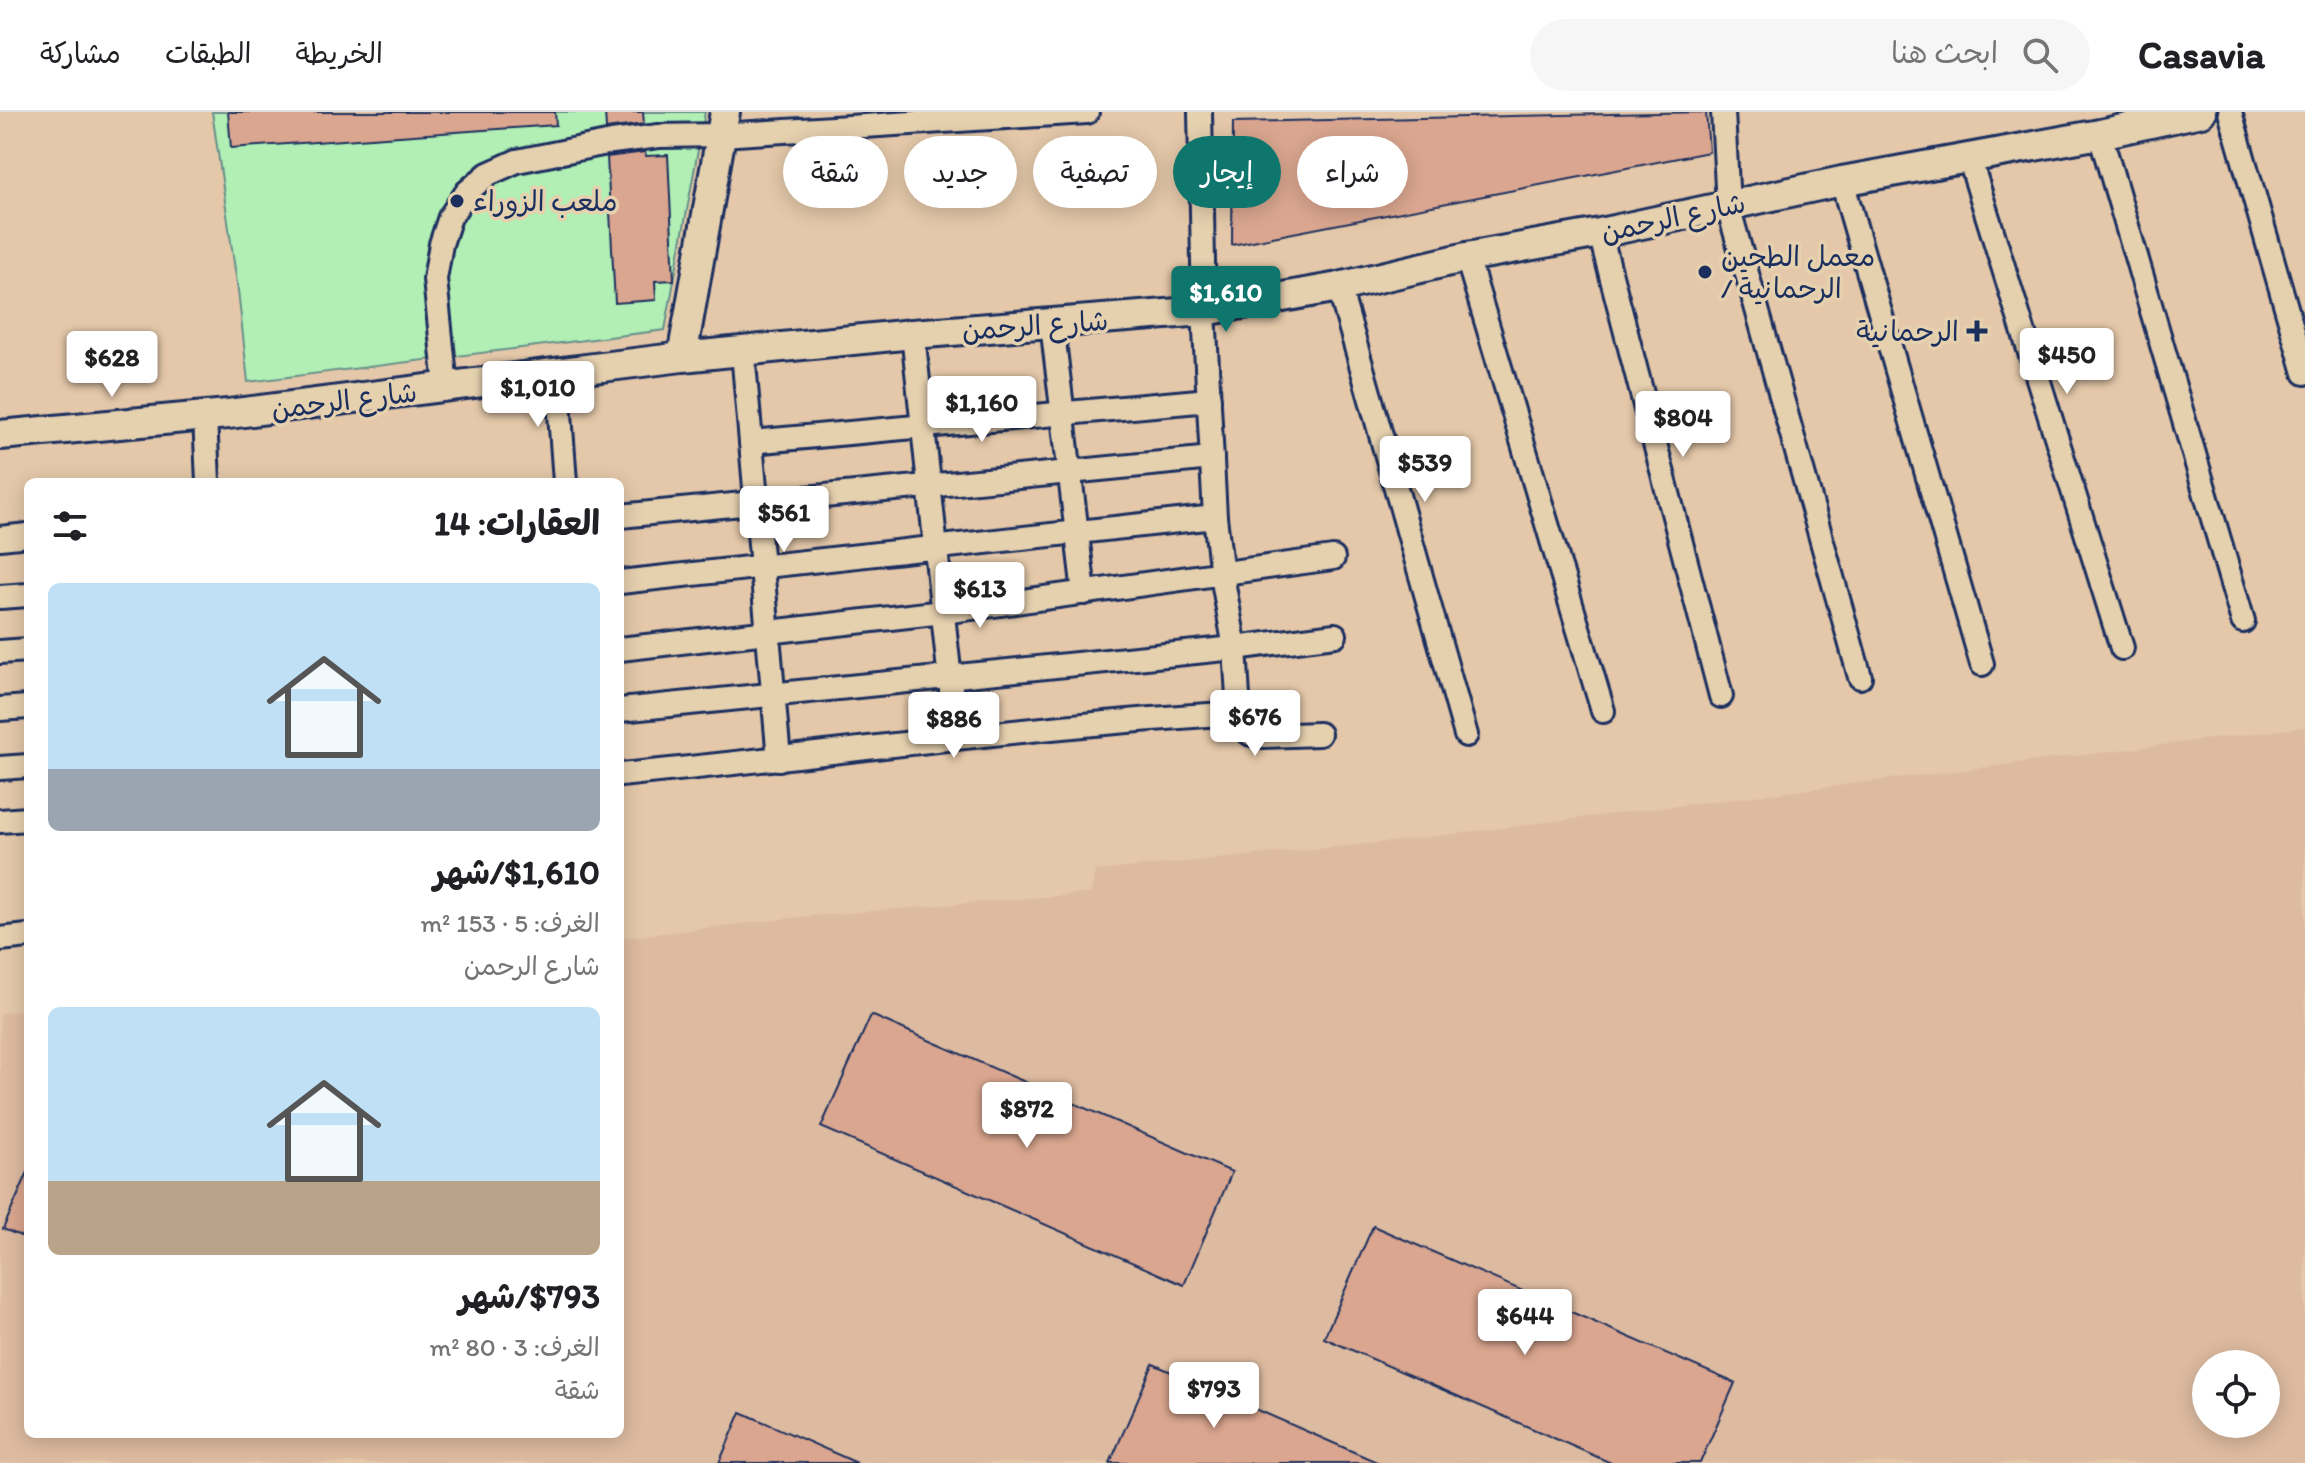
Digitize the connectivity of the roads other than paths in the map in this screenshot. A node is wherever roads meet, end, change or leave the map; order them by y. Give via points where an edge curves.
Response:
1 (1087, 112) edge
2 (1200, 112) edge
3 (1723, 112) edge
4 (2201, 112) edge
5 (2230, 112) edge
6 (723, 124) edge
7 (2100, 134) junction
8 (1969, 157) junction
9 (1842, 181) junction
10 (1728, 206) junction
11 (1600, 233) junction
12 (1467, 257) junction
13 (1339, 287) junction
14 (1204, 311) junction
15 (1052, 324) junction
16 (913, 334) junction
17 (743, 352) junction
18 (682, 357) junction
19 (557, 373) junction
20 (2305, 373) edge
21 (446, 387) junction
22 (1209, 400) junction
23 (1062, 413) junction
24 (205, 417) junction
25 (923, 426) junction
26 (0, 435) edge
27 (751, 442) junction
28 (1212, 458) junction
29 (1071, 472) junction
30 (208, 478) edge
31 (565, 478) edge
32 (929, 486) junction
33 (757, 504) junction
34 (624, 516) edge
35 (1215, 517) junction
36 (1078, 532) junction
37 (24, 535) edge
38 (0, 538) edge
39 (936, 548) junction
40 (1333, 558) dead end
41 (762, 568) junction
42 (1222, 575) junction
43 (624, 582) edge
44 (1084, 593) junction
45 (24, 595) edge
46 (0, 597) edge
47 (943, 612) junction
48 (2243, 621) dead end
49 (768, 632) junction
50 (1335, 635) dead end
51 (1235, 648) junction
52 (2122, 648) dead end
53 (624, 649) edge
54 (24, 650) edge
55 (0, 652) edge
56 (1982, 664) dead end
57 (950, 675) junction
58 (1860, 677) dead end
59 (773, 694) junction
60 (1721, 696) dead end
61 (24, 707) edge
62 (0, 709) edge
63 (624, 710) edge
64 (1603, 711) dead end
65 (1239, 713) junction
66 (1319, 734) dead end
67 (1466, 735) dead end
68 (956, 736) junction
69 (779, 759) junction
70 (24, 766) edge
71 (0, 768) edge
72 (624, 775) edge
73 (24, 819) edge
74 (0, 821) edge
75 (24, 936) edge
76 (0, 939) edge

1 - 6 street
2 - 14 street
3 - 10 street
4 - 7 street, شارع الرحمن
5 - 20 street
6 - 18 street
6 - 21 street via 517,161 488,174 467,192 445,230 435,279
7 - 8 street, شارع الرحمن
7 - 48 street
8 - 9 street, شارع الرحمن
8 - 52 street
9 - 10 street, شارع الرحمن
9 - 56 street
10 - 11 street, شارع الرحمن
10 - 58 street
11 - 12 street, شارع الرحمن
11 - 60 street
12 - 13 street, شارع الرحمن
12 - 64 street
13 - 14 street, شارع الرحمن
13 - 67 street
14 - 15 street, شارع الرحمن
14 - 22 street
15 - 16 street, شارع الرحمن
15 - 23 street
16 - 17 street, شارع الرحمن
16 - 25 street
17 - 18 street, شارع الرحمن
17 - 27 street
18 - 19 street, شارع الرحمن
19 - 21 street, شارع الرحمن
19 - 31 street
21 - 24 street, شارع الرحمن
22 - 23 street
22 - 28 street
23 - 25 street
23 - 29 street
24 - 26 street, شارع الرحمن
24 - 30 street
25 - 27 street
25 - 32 street
27 - 33 street
28 - 29 street
28 - 35 street
29 - 32 street
29 - 36 street
32 - 33 street
32 - 39 street
33 - 34 street
33 - 41 street
35 - 36 street
35 - 42 street
36 - 39 street
36 - 44 street
37 - 38 street
39 - 41 street
39 - 47 street
40 - 42 street
41 - 43 street
41 - 49 street
42 - 44 street
42 - 51 street
44 - 47 street
45 - 46 street
47 - 49 street
47 - 57 street
49 - 53 street
49 - 59 street
50 - 51 street
51 - 57 street
51 - 65 street
54 - 55 street
57 - 59 street
57 - 68 street
59 - 63 street
59 - 69 street
61 - 62 street
65 - 66 street via 1241,727 1251,734
65 - 68 street
68 - 69 street
69 - 72 street
70 - 71 street
73 - 74 street
75 - 76 street

